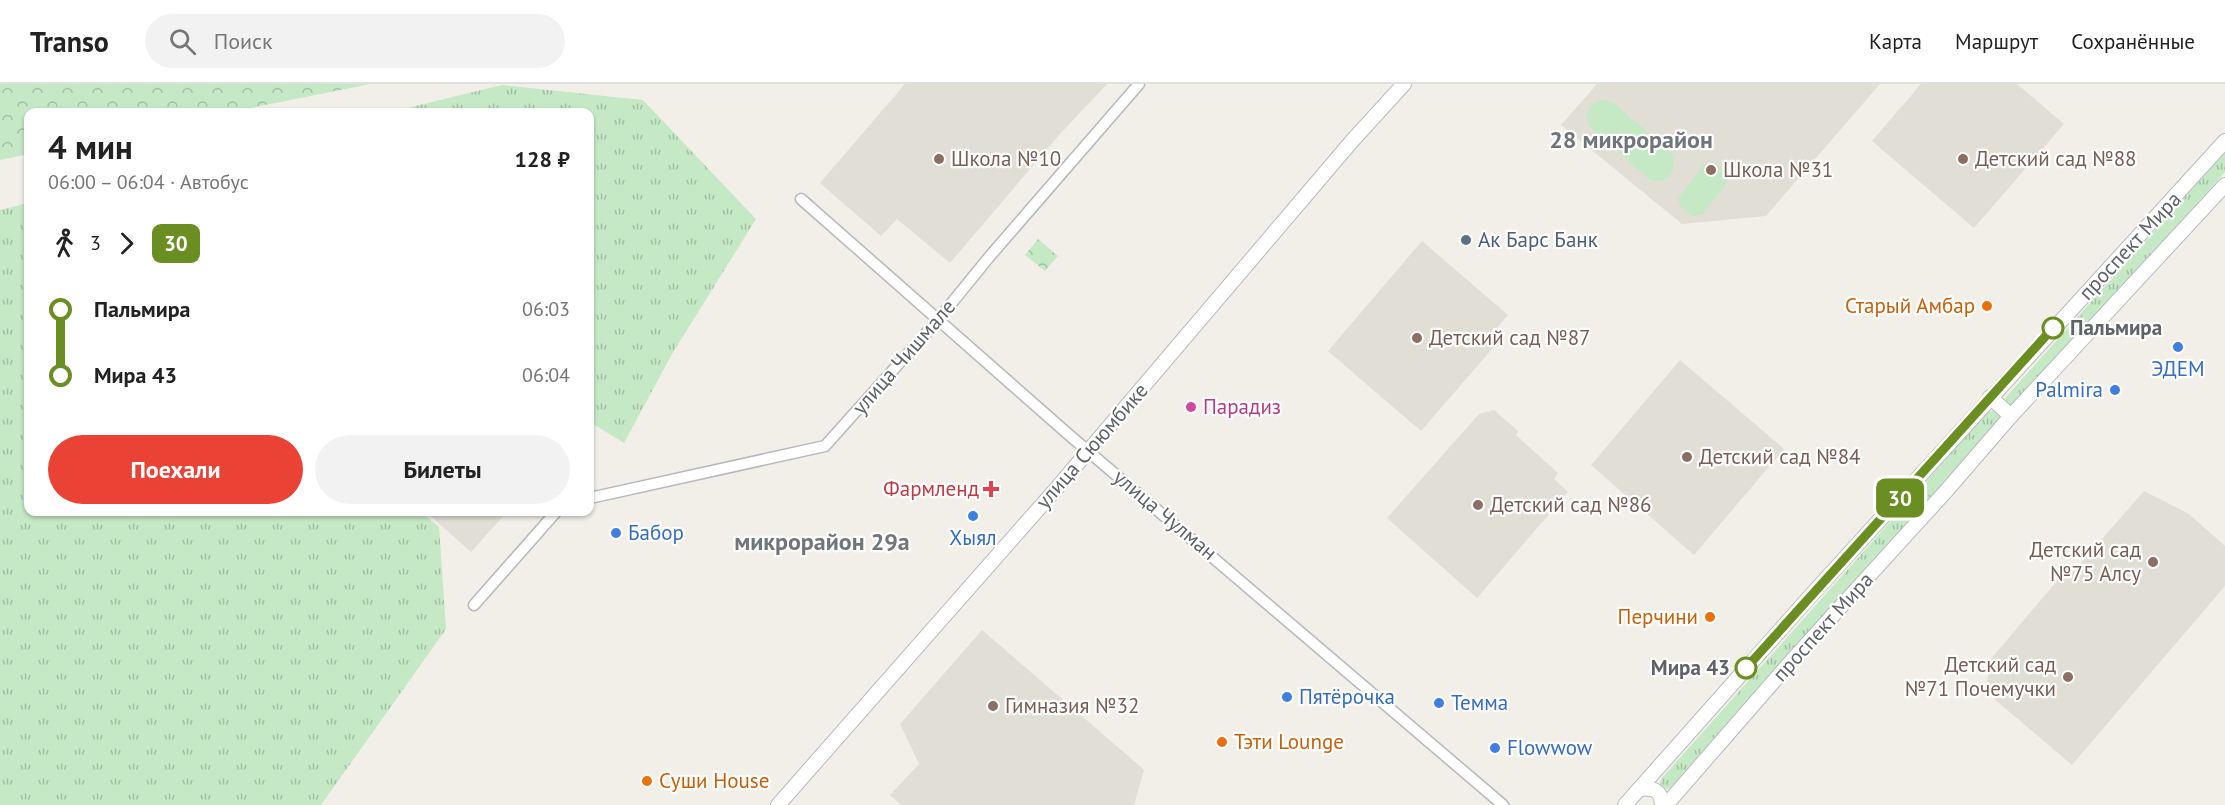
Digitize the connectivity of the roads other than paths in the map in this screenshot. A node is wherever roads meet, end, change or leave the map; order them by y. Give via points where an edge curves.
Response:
1 (1139, 84) edge
2 (1404, 84) edge
3 (2225, 141) edge
4 (2225, 185) edge
5 (801, 199) dead end
6 (937, 321) junction
7 (1990, 397) junction
8 (2011, 416) junction
9 (1089, 451) junction
10 (594, 497) edge
11 (552, 516) edge
12 (474, 605) dead end
13 (1639, 789) junction
14 (778, 805) edge
15 (1503, 805) edge
16 (1625, 805) edge
17 (1664, 805) edge

1 - 6 street, улица Чишмале
2 - 9 main road, улица Сююмбике
3 - 7 main road, проспект Мира
4 - 8 main road, проспект Мира
5 - 6 street, улица Чулман
6 - 9 street, улица Чулман
6 - 10 street, улица Чишмале via 825,446
7 - 8 main road
7 - 13 main road, проспект Мира
8 - 17 main road, проспект Мира
9 - 14 main road, улица Сююмбике
9 - 15 street, улица Чулман
11 - 12 street
13 - 16 main road, проспект Мира
13 - 17 main road via 1656,790

